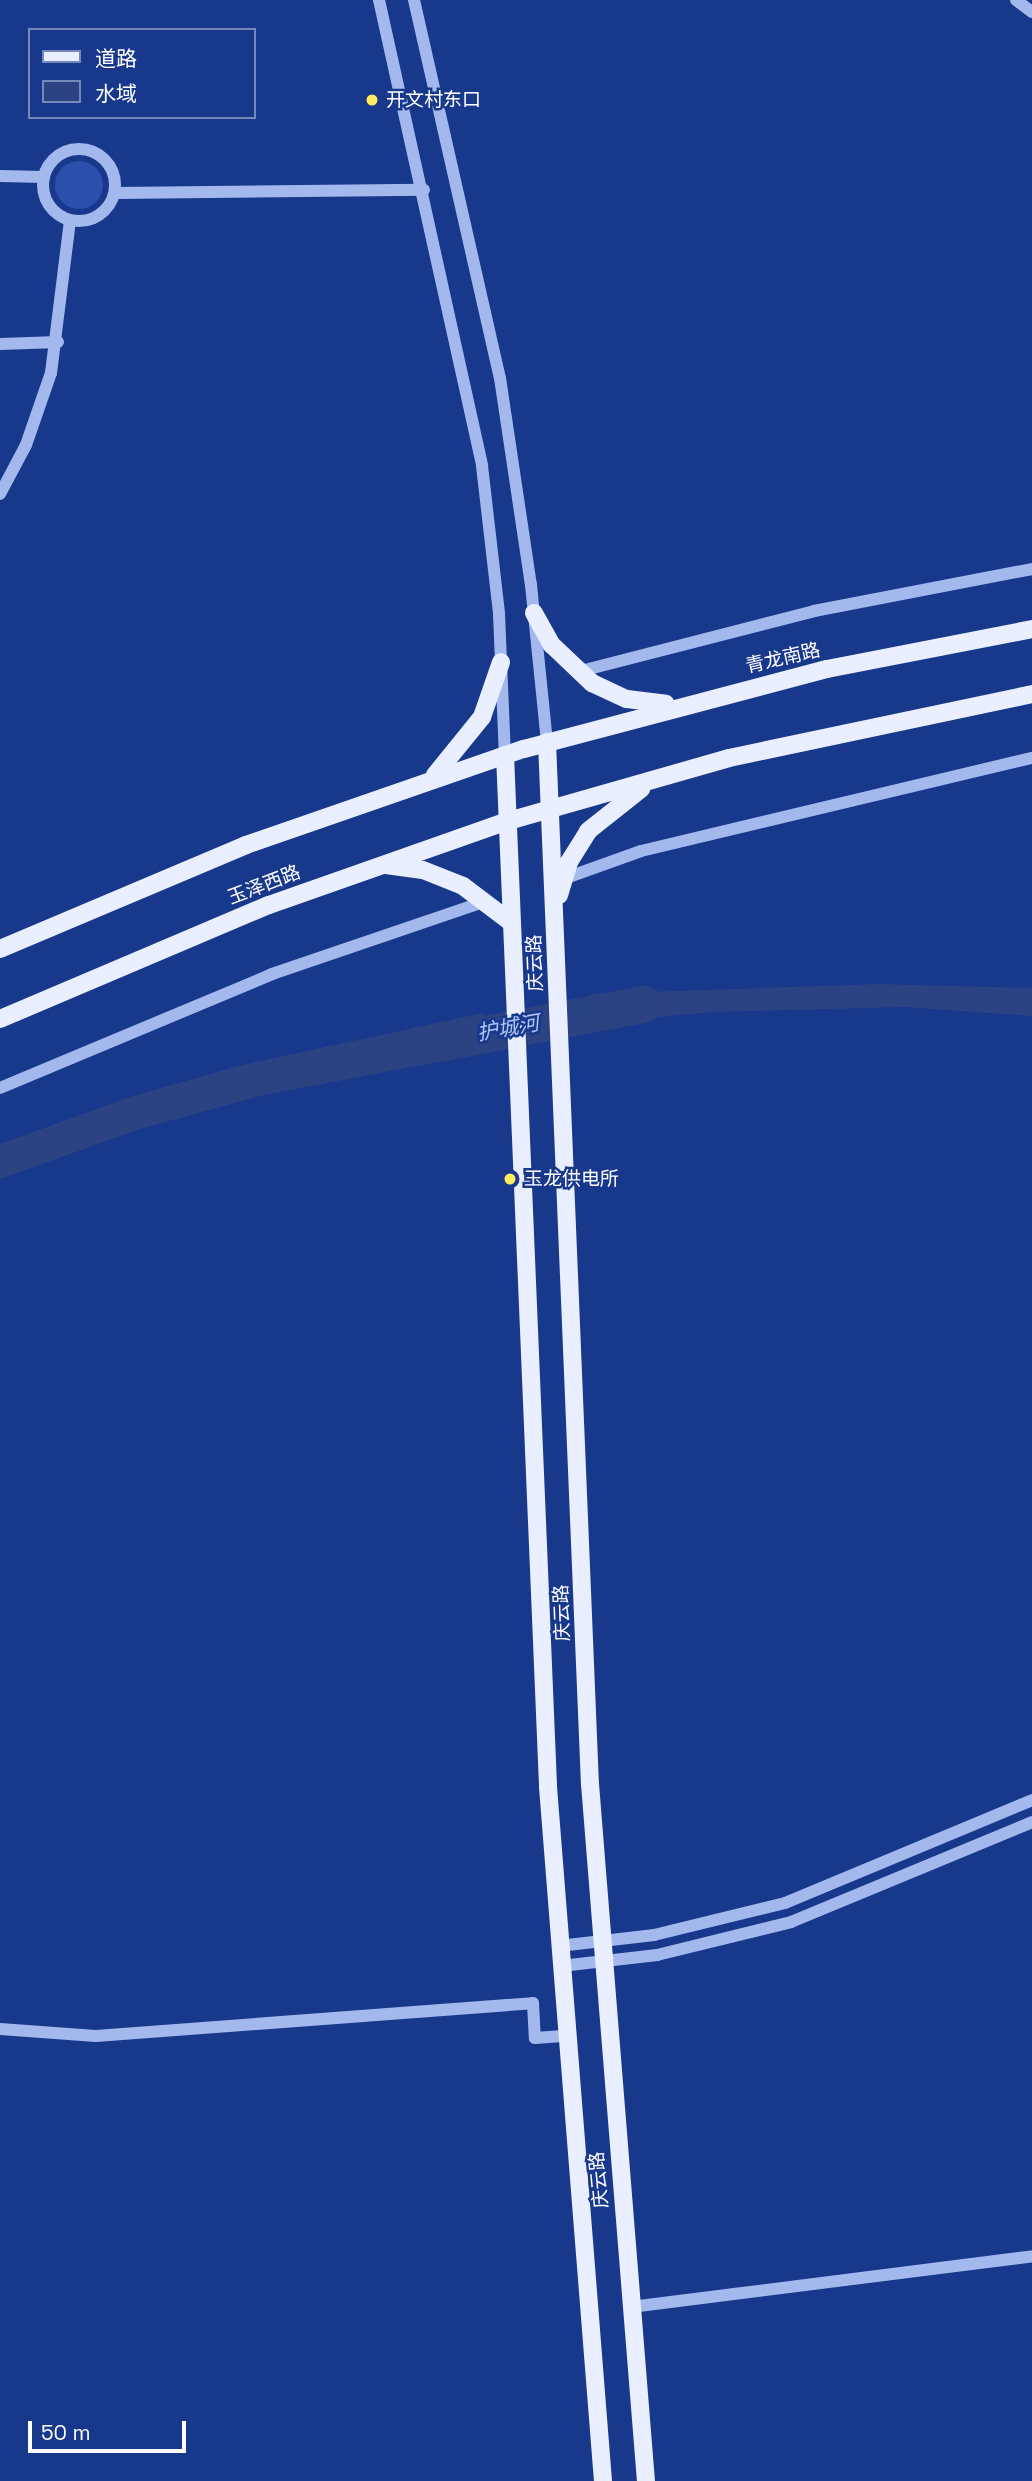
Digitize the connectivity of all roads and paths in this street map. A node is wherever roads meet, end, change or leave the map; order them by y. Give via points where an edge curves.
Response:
1 (379, 0) edge
2 (414, 0) edge
3 (1017, 0) edge
4 (1032, 12) edge
5 (0, 176) edge
6 (44, 177) junction
7 (424, 190) junction
8 (115, 193) junction
9 (70, 220) junction
10 (58, 342) junction
11 (0, 344) edge
12 (0, 494) edge
13 (1032, 569) edge
14 (534, 613) junction
15 (1032, 629) edge
16 (501, 662) junction
17 (577, 672) junction
18 (1032, 694) edge
19 (707, 698) junction
20 (547, 742) junction
21 (505, 755) junction
22 (1032, 758) edge
23 (667, 775) junction
24 (431, 778) junction
25 (550, 808) junction
26 (508, 821) junction
27 (379, 864) junction
28 (562, 879) junction
29 (486, 901) junction
30 (554, 916) junction
31 (512, 923) junction
32 (0, 949) edge
33 (0, 1020) edge
34 (0, 1088) edge
35 (1032, 1800) edge
36 (1032, 1822) edge
37 (601, 1942) junction
38 (559, 1946) junction
39 (603, 1962) junction
40 (561, 1966) junction
41 (0, 2029) edge
42 (566, 2036) junction
43 (1032, 2256) edge
44 (631, 2307) junction
45 (603, 2481) edge
46 (646, 2481) edge

1 - 7 street
2 - 14 street via 500,378
3 - 4 street
5 - 6 street
6 - 8 street via 61,153 92,150 108,162
6 - 9 street via 50,207
7 - 8 street
7 - 16 street via 482,466
8 - 9 street via 96,217
9 - 10 street
10 - 11 street
10 - 12 street via 40,409
13 - 17 street via 814,611
14 - 17 main road via 552,645
14 - 20 street
15 - 19 main road, 青龙南路
16 - 21 street
16 - 24 main road via 472,734
17 - 19 main road via 627,699 667,704
18 - 23 main road via 840,732
19 - 20 main road, 青龙南路
20 - 21 main road
20 - 25 main road, 庆云路
21 - 24 main road
21 - 26 main road, 庆云路
22 - 28 street via 641,851
23 - 25 main road
23 - 28 main road via 598,819 577,846
24 - 32 main road via 233,850
25 - 26 main road, 玉泽西路
25 - 30 main road, 庆云路
26 - 27 main road, 玉泽西路
26 - 31 main road, 庆云路
27 - 29 main road via 434,874
27 - 33 main road, 玉泽西路 via 179,940
28 - 30 main road
29 - 31 main road
29 - 34 street via 272,974
30 - 37 main road, 庆云路 via 590,1784
31 - 38 main road, 庆云路 via 548,1787
35 - 37 street via 785,1903 701,1926
36 - 39 street via 791,1922 705,1945
37 - 38 street
37 - 39 main road, 庆云路
38 - 40 main road, 庆云路
39 - 40 street
39 - 44 main road, 庆云路
40 - 42 main road, 庆云路
41 - 42 street via 96,2036 533,2003 536,2038
42 - 45 main road, 庆云路
43 - 44 street
44 - 46 main road, 庆云路

